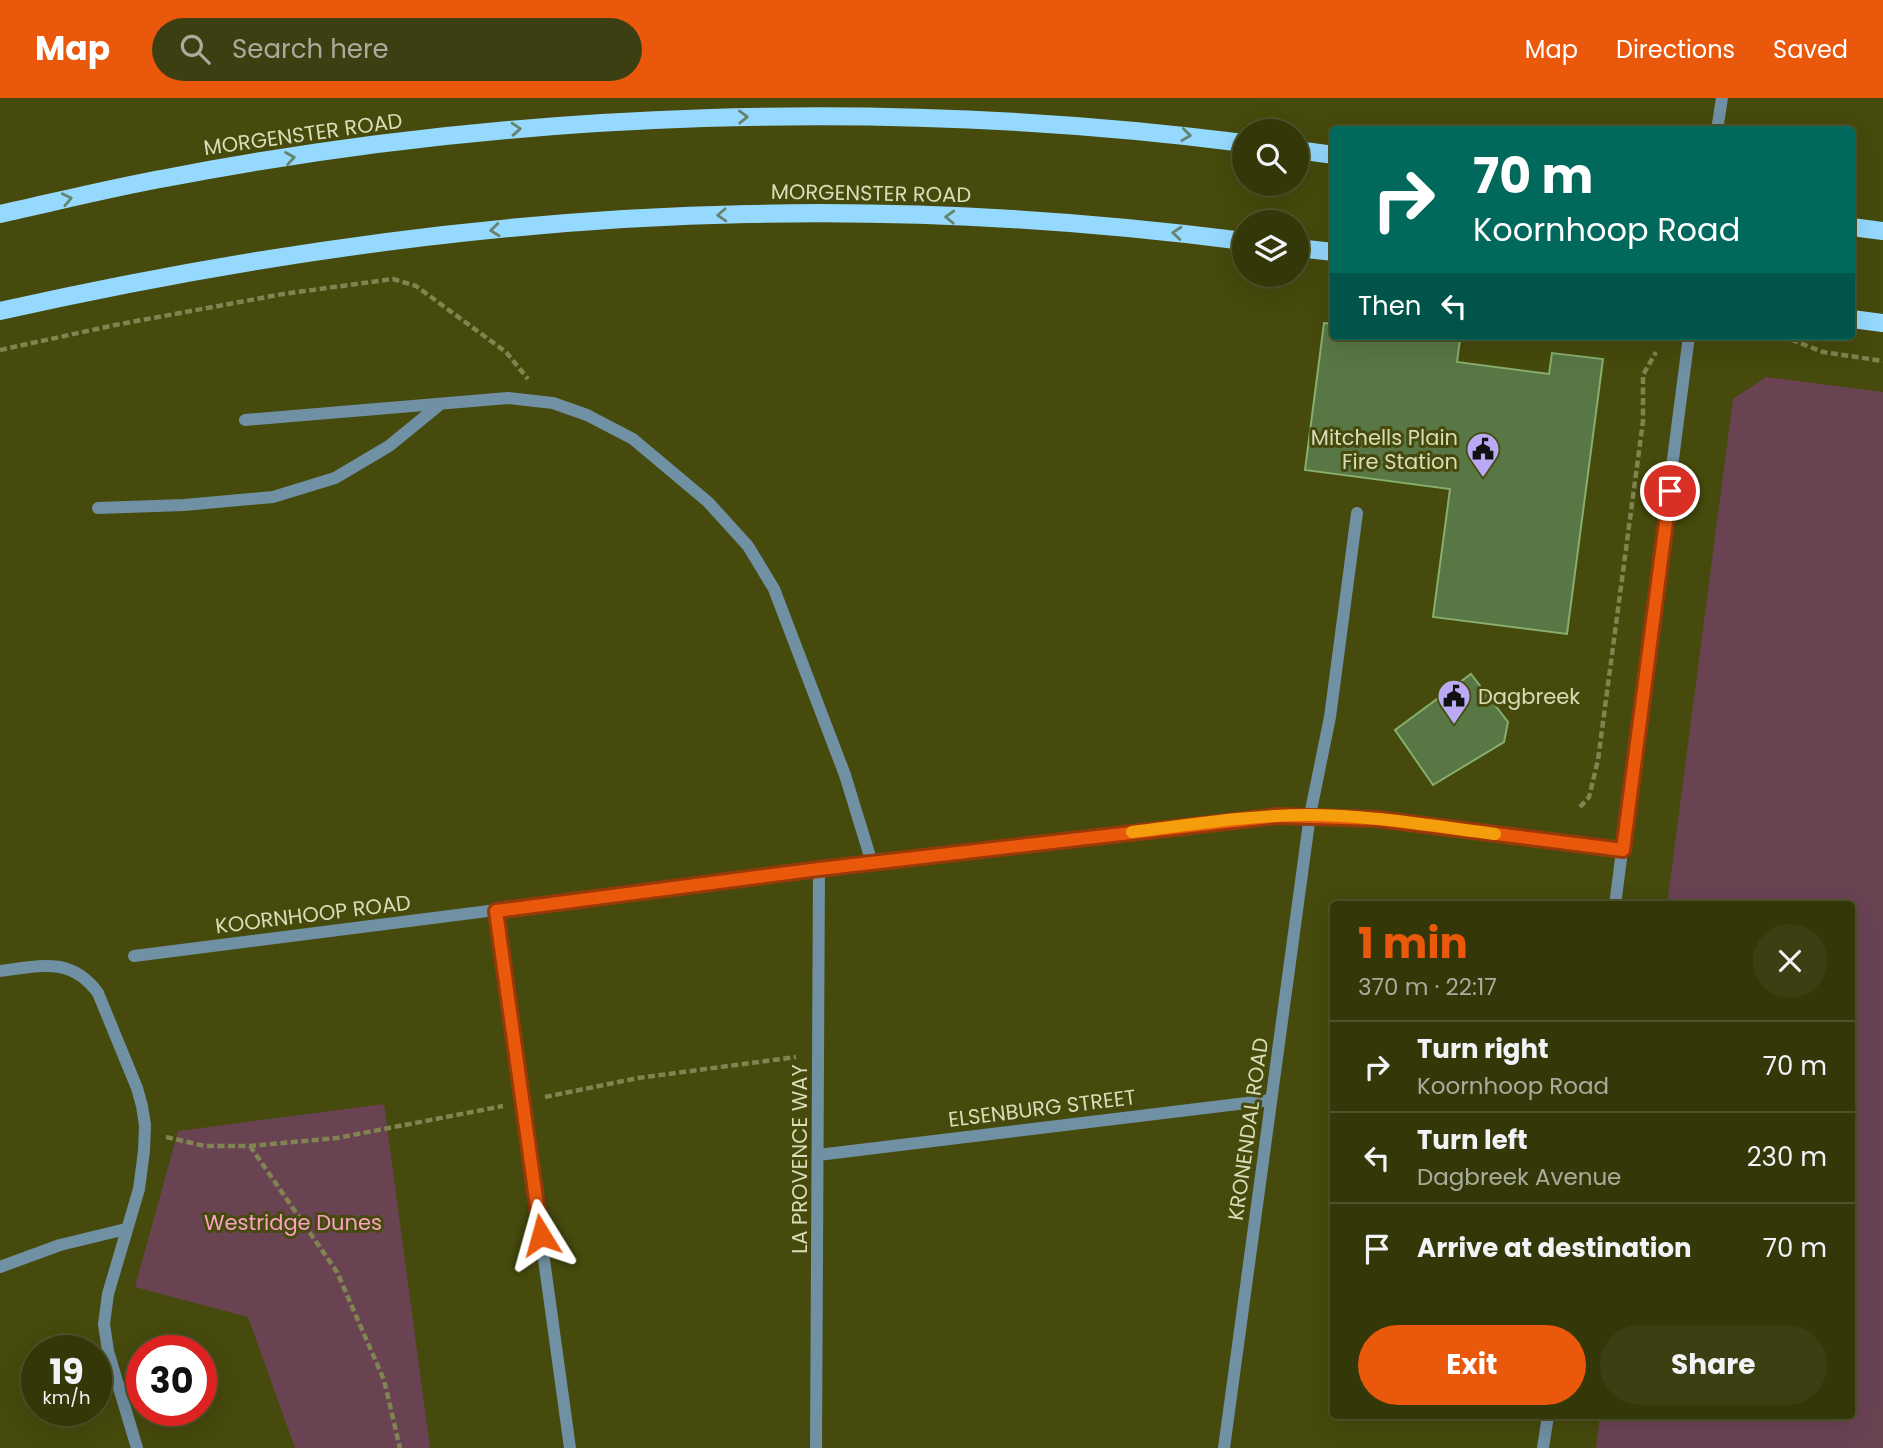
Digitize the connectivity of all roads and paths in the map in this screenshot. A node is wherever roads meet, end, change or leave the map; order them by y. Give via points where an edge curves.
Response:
1 (1722, 98) edge
2 (1718, 126) edge
3 (1232, 141) edge
4 (1309, 152) edge
5 (1330, 154) edge
6 (0, 214) edge
7 (1855, 227) edge
8 (1883, 231) edge
9 (1232, 239) edge
10 (1309, 250) edge
11 (1330, 252) edge
12 (0, 311) edge
13 (1855, 319) edge
14 (1883, 323) edge
15 (1688, 340) edge
16 (1792, 340) edge
17 (0, 351) edge
18 (1656, 352) dead end
19 (1883, 361) edge
20 (539, 401) junction
21 (438, 405) junction
22 (245, 420) dead end
23 (98, 508) dead end
24 (1357, 513) dead end
25 (1580, 807) dead end
26 (1310, 815) junction
27 (1623, 850) junction
28 (872, 863) junction
29 (819, 869) junction
30 (1616, 901) edge
31 (496, 911) junction
32 (134, 956) dead end
33 (0, 971) edge
34 (818, 1054) junction
35 (1271, 1100) junction
36 (523, 1102) junction
37 (144, 1132) junction
38 (250, 1146) junction
39 (818, 1155) junction
40 (126, 1229) junction
41 (0, 1267) edge
42 (1548, 1419) edge
43 (138, 1448) edge
44 (400, 1448) edge
45 (570, 1448) edge
46 (816, 1448) edge
47 (1224, 1448) edge
48 (1544, 1448) edge

1 - 2 street
6 -> 3 main road, MORGENSTER ROAD via 166,177 334,150 490,131 638,120 755,117 1028,123
4 - 5 main road
7 - 8 main road
9 -> 12 main road, MORGENSTER ROAD via 1034,221 881,214 595,221 318,252
10 - 11 main road
13 - 14 main road
15 - 27 street
16 - 19 path via 1823,352
17 - 20 path via 115,325 393,279 416,286 506,352 526,374
18 - 25 path via 1643,375 1643,421 1597,770 1589,797
20 - 21 street via 508,398
20 - 28 street via 587,415 633,439 708,502 748,545 774,589 845,775
21 - 22 street
21 - 23 street via 389,446 335,478 273,497
24 - 26 street, KRONENDAL ROAD via 1329,717
26 - 27 street, KOORNHOOP ROAD
26 - 28 street, KOORNHOOP ROAD
26 - 35 street, KRONENDAL ROAD
27 - 30 street
28 - 29 street, KOORNHOOP ROAD
29 - 31 street, KOORNHOOP ROAD
29 - 34 street, LA PROVENCE WAY
31 - 32 street, KOORNHOOP ROAD
31 - 36 street
33 - 37 street via 47,965 77,972 98,993 140,1097
34 - 36 path via 638,1078
34 - 39 street, LA PROVENCE WAY
35 - 39 street, ELSENBURG STREET
35 - 47 street, KRONENDAL ROAD
36 - 38 path via 337,1138
36 - 45 street
37 - 38 path via 205,1146
37 - 40 street via 139,1189
38 - 44 path via 337,1272 384,1380
39 - 46 street, LA PROVENCE WAY
40 - 41 street via 60,1245
40 - 43 street via 104,1324 108,1352
42 - 48 street

